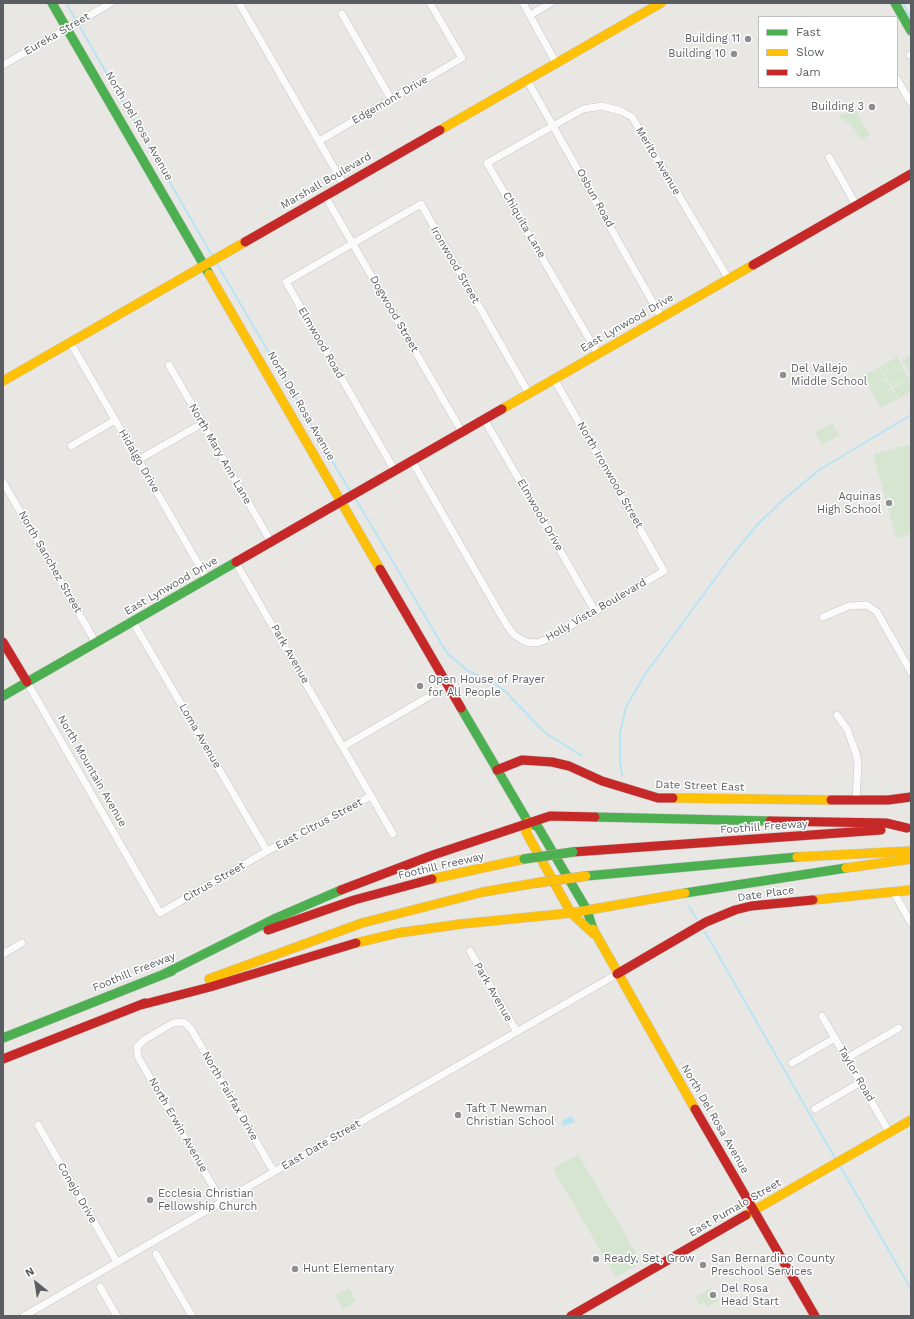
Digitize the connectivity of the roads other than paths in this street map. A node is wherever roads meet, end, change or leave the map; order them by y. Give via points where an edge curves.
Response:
1 (52, 3) edge
2 (111, 3) edge
3 (239, 3) edge
4 (430, 3) edge
5 (523, 3) edge
6 (551, 3) edge
7 (895, 3) edge
8 (659, 4) edge
9 (342, 14) dead end
10 (530, 15) junction
11 (74, 24) junction
12 (911, 31) edge
13 (556, 63) junction
14 (3, 65) edge
15 (527, 80) junction
16 (898, 81) edge
17 (391, 99) junction
18 (911, 103) edge
19 (554, 124) junction
20 (319, 141) junction
21 (829, 157) dead end
22 (911, 174) edge
23 (344, 185) junction
24 (325, 196) junction
25 (856, 205) junction
26 (353, 244) junction
27 (211, 261) junction
28 (728, 278) junction
29 (662, 317) junction
30 (70, 342) junction
31 (598, 354) junction
32 (169, 365) dead end
33 (554, 379) junction
34 (3, 381) edge
35 (529, 394) junction
36 (484, 419) junction
37 (115, 420) junction
38 (202, 423) junction
39 (462, 432) junction
40 (71, 446) dead end
41 (138, 460) junction
42 (412, 461) junction
43 (395, 470) junction
44 (3, 482) edge
45 (342, 501) junction
46 (271, 542) junction
47 (236, 562) junction
48 (664, 571) joint
49 (207, 579) junction
50 (595, 611) junction
51 (823, 617) dead end
52 (133, 622) junction
53 (3, 642) edge
54 (96, 643) junction
55 (911, 672) edge
56 (27, 682) junction
57 (449, 685) junction
58 (3, 696) edge
59 (837, 715) dead end
60 (344, 746) junction
61 (497, 770) junction
62 (371, 796) junction
63 (911, 797) edge
64 (856, 800) junction
65 (528, 822) junction
66 (909, 828) edge
67 (393, 834) dead end
68 (267, 851) junction
69 (911, 851) edge
70 (911, 859) edge
71 (911, 890) edge
72 (893, 891) junction
73 (587, 910) junction
74 (160, 913) joint
75 (571, 913) junction
76 (911, 924) edge
77 (594, 934) junction
78 (22, 943) dead end
79 (470, 951) dead end
80 (3, 953) edge
81 (164, 974) junction
82 (617, 974) junction
83 (137, 1006) junction
84 (822, 1016) dead end
85 (184, 1022) joint
86 (899, 1028) dead end
87 (517, 1032) junction
88 (3, 1038) edge
89 (835, 1038) junction
90 (847, 1058) junction
91 (3, 1059) edge
92 (792, 1063) dead end
93 (861, 1082) junction
94 (815, 1109) dead end
95 (911, 1120) edge
96 (38, 1125) dead end
97 (890, 1132) junction
98 (274, 1172) junction
99 (222, 1202) junction
100 (754, 1211) junction
101 (156, 1254) dead end
102 (116, 1262) junction
103 (100, 1287) dead end
104 (24, 1316) edge
105 (118, 1316) edge
106 (192, 1316) edge
107 (571, 1316) edge
108 (815, 1316) edge

1 - 11 main road, North Del Rosa Avenue
2 - 11 street, Eureka Street
3 - 20 street
4 - 17 street, Edgemont Drive via 462,58
5 - 10 street
6 - 10 street
7 - 12 main road
8 - 13 main road, Marshall Boulevard
9 - 17 street
10 - 13 street
11 - 14 street, Eureka Street
11 - 27 main road, North Del Rosa Avenue
13 - 15 main road, Marshall Boulevard
15 - 19 street, Osbun Road
15 - 23 main road, Marshall Boulevard
16 - 18 street
17 - 20 street, Edgemont Drive
19 - 28 street, Merito Avenue via 596,106 609,107 632,117
19 - 29 street, Osbun Road
19 - 31 street, Chiquita Lane via 488,162
20 - 23 street
21 - 25 street
22 - 25 main road, East Lynwood Drive
23 - 24 main road, Marshall Boulevard
24 - 26 street, Dogwood Street
24 - 27 main road, Marshall Boulevard
25 - 28 main road, East Lynwood Drive
26 - 35 street, Ironwood Street via 421,204
26 - 39 street, Dogwood Street
26 - 43 street, Elmwood Road via 286,282
27 - 30 main road, Marshall Boulevard
27 - 45 main road, North Del Rosa Avenue
28 - 29 main road, East Lynwood Drive
29 - 31 main road, East Lynwood Drive
30 - 34 main road, Marshall Boulevard
30 - 37 street, Hidalgo Drive
31 - 33 main road, East Lynwood Drive
32 - 38 street, North Mary Ann Lane
33 - 35 main road, East Lynwood Drive
33 - 48 street, North Ironwood Street
35 - 36 main road, East Lynwood Drive
36 - 39 main road, East Lynwood Drive
36 - 50 street, Elmwood Drive
37 - 40 street
37 - 41 street, Hidalgo Drive
38 - 41 street
38 - 46 street, North Mary Ann Lane
39 - 42 main road, East Lynwood Drive
41 - 49 street, Hidalgo Drive
42 - 43 main road, East Lynwood Drive
42 - 50 street, Holly Vista Boulevard via 514,635 526,642 537,643
43 - 45 main road, East Lynwood Drive
44 - 54 street, North Sanchez Street
45 - 46 main road, East Lynwood Drive
45 - 57 main road, North Del Rosa Avenue
46 - 47 main road, East Lynwood Drive
47 - 49 main road, East Lynwood Drive
47 - 60 street, Park Avenue
48 - 50 street, Holly Vista Boulevard
49 - 52 main road, East Lynwood Drive
51 - 55 street via 849,606 867,605 877,612
52 - 54 main road, East Lynwood Drive
52 - 68 street, Loma Avenue
53 - 56 main road, North Mountain Avenue
54 - 56 main road, East Lynwood Drive
56 - 58 main road, East Lynwood Drive
56 - 74 street, North Mountain Avenue
57 - 60 street
57 - 61 main road, North Del Rosa Avenue
59 - 64 street via 847,729 856,753
60 - 62 street, Park Avenue
61 - 64 main road, Date Street East via 522,760 552,762 658,798
61 - 65 main road, North Del Rosa Avenue
62 - 67 street, Park Avenue
62 - 68 street, East Citrus Street
63 - 64 main road, Date Street East
65 - 66 main road via 550,816 578,815 878,823
65 - 73 main road, North Del Rosa Avenue via 538,827
65 - 75 main road, North Del Rosa Avenue via 526,832
65 - 81 main road via 362,881 274,919
66 - 81 main road, Foothill Freeway, bridge via 573,852 524,860 449,875 354,900 268,930
68 - 74 street, Citrus Street
69 - 83 main road, bridge via 767,858 586,876 483,892 362,923
70 - 73 main road via 737,884
71 - 72 main road, Date Place
72 - 76 street
72 - 82 main road, Date Place via 751,906 735,910 706,922
73 - 75 main road
73 - 77 main road, North Del Rosa Avenue
75 - 77 main road, North Del Rosa Avenue
75 - 83 main road via 461,924 373,938
77 - 82 main road, North Del Rosa Avenue
78 - 80 street
79 - 87 street, Park Avenue
81 - 88 main road, Foothill Freeway
82 - 87 street, East Date Street
82 - 100 main road, North Del Rosa Avenue
83 - 91 main road
84 - 89 street, Taylor Road
85 - 98 street, North Fairfax Drive via 192,1029
85 - 99 street, North Erwin Avenue via 173,1023 144,1040 137,1047 138,1057
86 - 90 street
87 - 98 street, East Date Street
89 - 90 street, Taylor Road
89 - 92 street
90 - 93 street, Taylor Road
93 - 94 street
93 - 97 street, Taylor Road
95 - 97 main road, East Pumalo Street
96 - 102 street, Conejo Drive
97 - 100 main road, East Pumalo Street
98 - 99 street, East Date Street
99 - 102 street, East Date Street
100 - 107 main road, East Pumalo Street
100 - 108 main road, North Del Rosa Avenue
101 - 106 street
102 - 104 street, East Date Street
103 - 105 street

